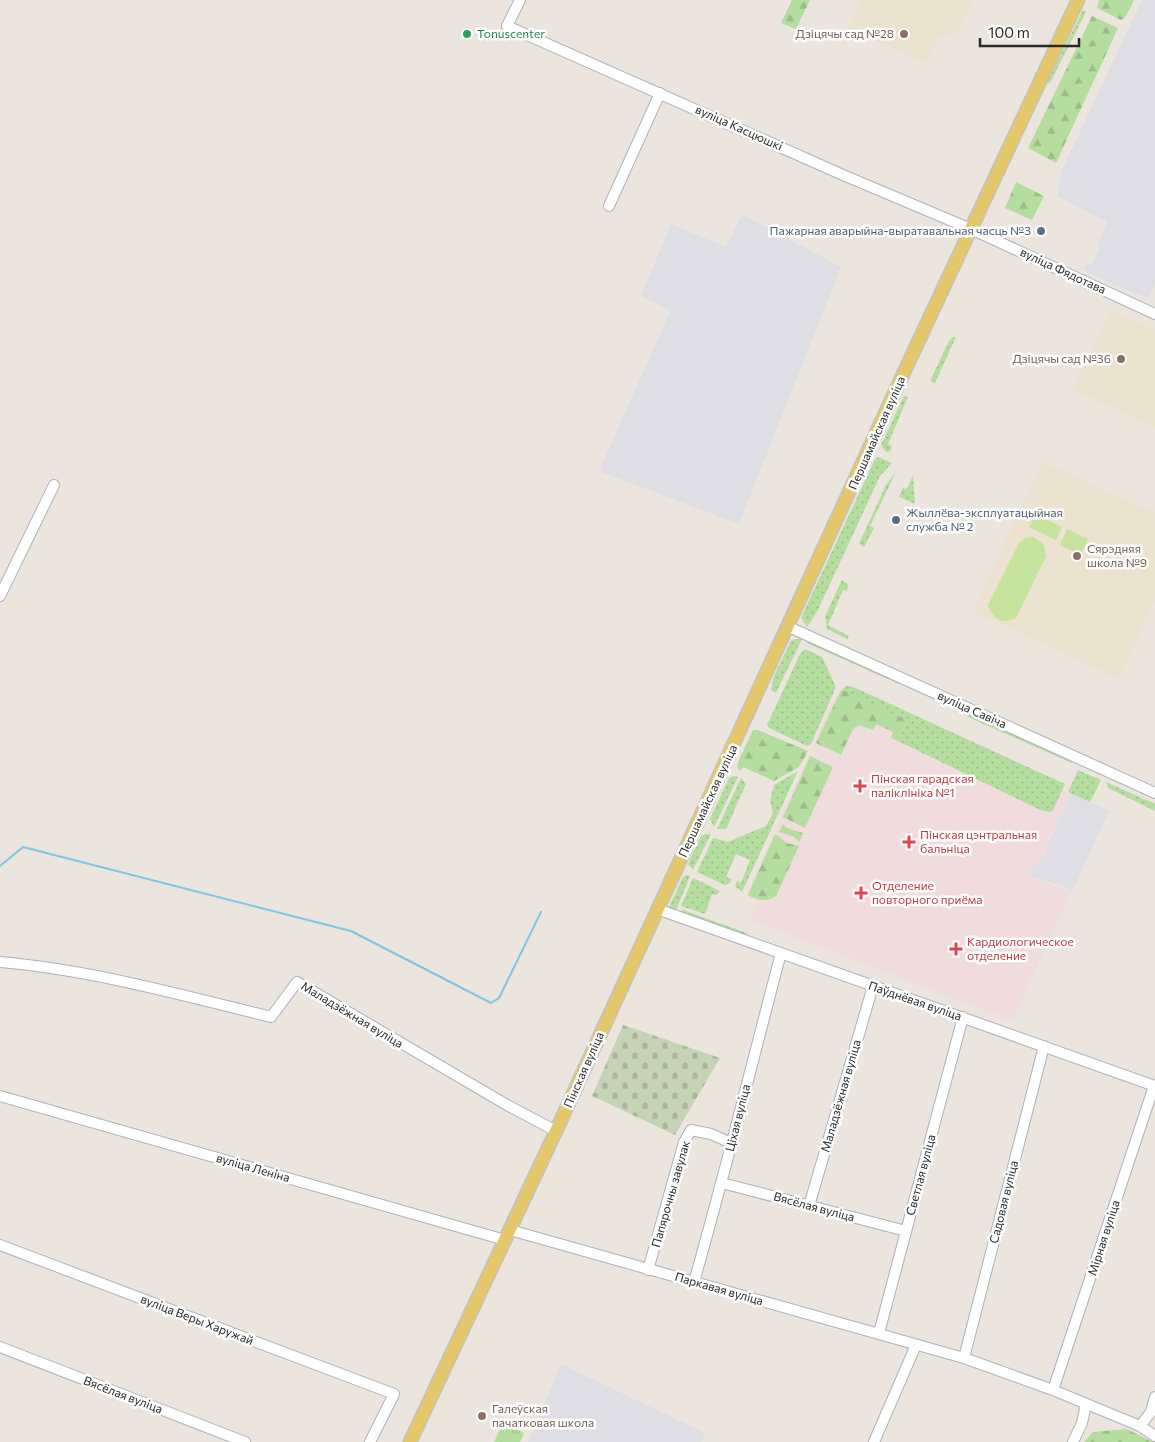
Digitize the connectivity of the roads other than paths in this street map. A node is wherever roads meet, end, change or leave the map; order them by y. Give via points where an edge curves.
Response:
1 (520, 0) edge
2 (1078, 0) edge
3 (660, 92) junction
4 (609, 206) dead end
5 (972, 229) junction
6 (1155, 314) edge
7 (54, 485) dead end
8 (0, 596) edge
9 (789, 627) junction
10 (1155, 793) edge
11 (657, 909) junction
12 (781, 953) junction
13 (0, 962) edge
14 (873, 986) junction
15 (963, 1017) junction
16 (1044, 1046) junction
17 (1155, 1086) edge
18 (0, 1096) edge
19 (556, 1131) junction
20 (731, 1143) junction
21 (722, 1184) junction
22 (809, 1206) junction
23 (906, 1231) junction
24 (513, 1234) junction
25 (0, 1246) edge
26 (648, 1270) junction
27 (694, 1282) junction
28 (879, 1333) junction
29 (916, 1345) junction
30 (0, 1347) edge
31 (964, 1358) junction
32 (1053, 1390) junction
33 (1155, 1396) edge
34 (1086, 1404) junction
35 (1140, 1426) junction
36 (1155, 1436) edge
37 (245, 1442) edge
38 (370, 1442) edge
39 (410, 1442) edge
40 (874, 1442) edge
41 (1073, 1442) edge

1 - 3 street, вуліца Касцюшкі via 507,26
2 - 5 main road, Першамайская вуліца
3 - 4 street
3 - 5 street, вуліца Касцюшкі
5 - 6 street, вуліца Фядотава
5 - 9 main road, Першамайская вуліца
7 - 8 street
9 - 10 street, вуліца Савіча
9 - 11 main road, Першамайская вуліца
11 - 12 street, Паўднёвая вуліца
11 - 19 main road, Пінская вуліца
12 - 14 street, Паўднёвая вуліца
12 - 20 street, Ціхая вуліца
13 - 19 street, Маладзёжная вуліца via 153,988 271,1017 297,982
14 - 15 street, Паўднёвая вуліца
14 - 22 street, Маладзёжная вуліца
15 - 16 street, Паўднёвая вуліца
15 - 23 street, Светлая вуліца
16 - 17 street, Паўднёвая вуліца
16 - 31 street, Садовая вуліца
17 - 32 street, Мірная вуліца
18 - 24 street, вуліца Леніна
19 - 24 main road, Пінская вуліца
20 - 21 street, Ціхая вуліца
20 - 26 street, Папярочны завулак via 691,1130 684,1142
21 - 22 street, Вясёлая вуліца
21 - 27 street, Ціхая вуліца
22 - 23 street, Вясёлая вуліца
23 - 28 street, Светлая вуліца
24 - 26 street, Паркавая вуліца
24 - 39 main road, Пінская вуліца
25 - 38 street, вуліца Веры Харужай via 394,1394
26 - 27 street, Паркавая вуліца
27 - 28 street, Паркавая вуліца
28 - 29 street, Паркавая вуліца
29 - 31 street, Паркавая вуліца
29 - 40 street
30 - 37 street, Вясёлая вуліца
31 - 32 street, Паркавая вуліца
32 - 34 street, Паркавая вуліца
33 - 35 street via 1151,1412
34 - 35 street, Паркавая вуліца
34 - 41 street
35 - 36 street, Паркавая вуліца

